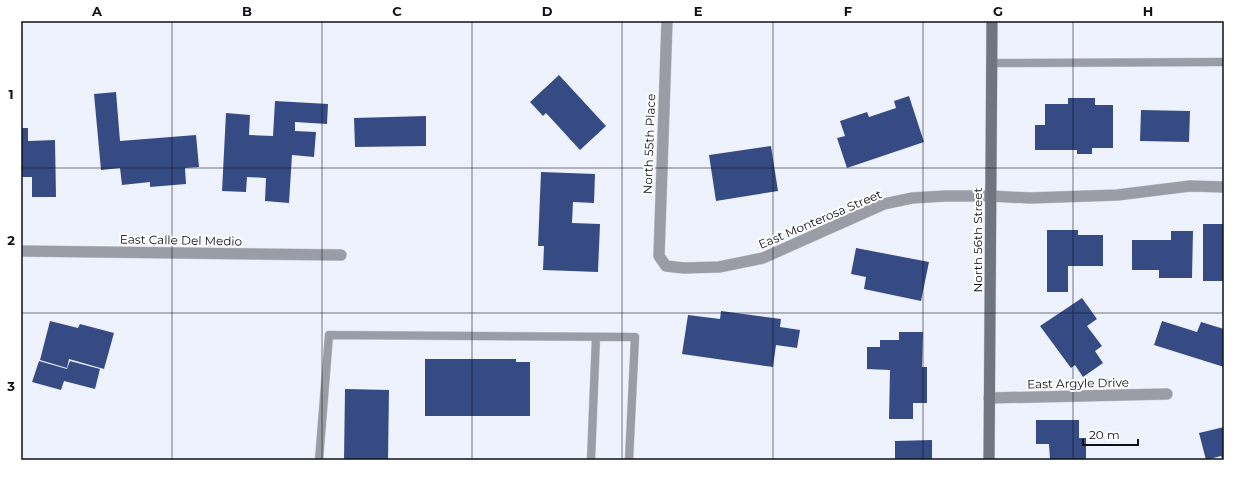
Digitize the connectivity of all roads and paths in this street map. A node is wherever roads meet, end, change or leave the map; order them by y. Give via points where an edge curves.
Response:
1 (667, 21) edge
2 (992, 21) edge
3 (1224, 62) edge
4 (992, 63) junction
5 (1224, 187) edge
6 (990, 196) junction
7 (21, 251) edge
8 (341, 255) dead end
9 (666, 266) joint
10 (596, 337) junction
11 (1167, 394) dead end
12 (990, 398) junction
13 (319, 460) edge
14 (591, 460) edge
15 (629, 460) edge
16 (989, 460) edge

1 - 9 street, North 55th Place via 659,256
2 - 4 main road, North 56th Street
3 - 4 lane
4 - 6 main road, North 56th Street
5 - 6 street, East Monterosa Street via 1190,186 1118,195 1030,198
6 - 9 street, East Monterosa Street via 912,198 884,204 763,258 718,267
6 - 12 main road, North 56th Street
7 - 8 street, East Calle Del Medio
10 - 13 lane via 329,335
10 - 14 lane
10 - 15 lane via 635,337
11 - 12 street, East Argyle Drive
12 - 16 main road, North 56th Street

